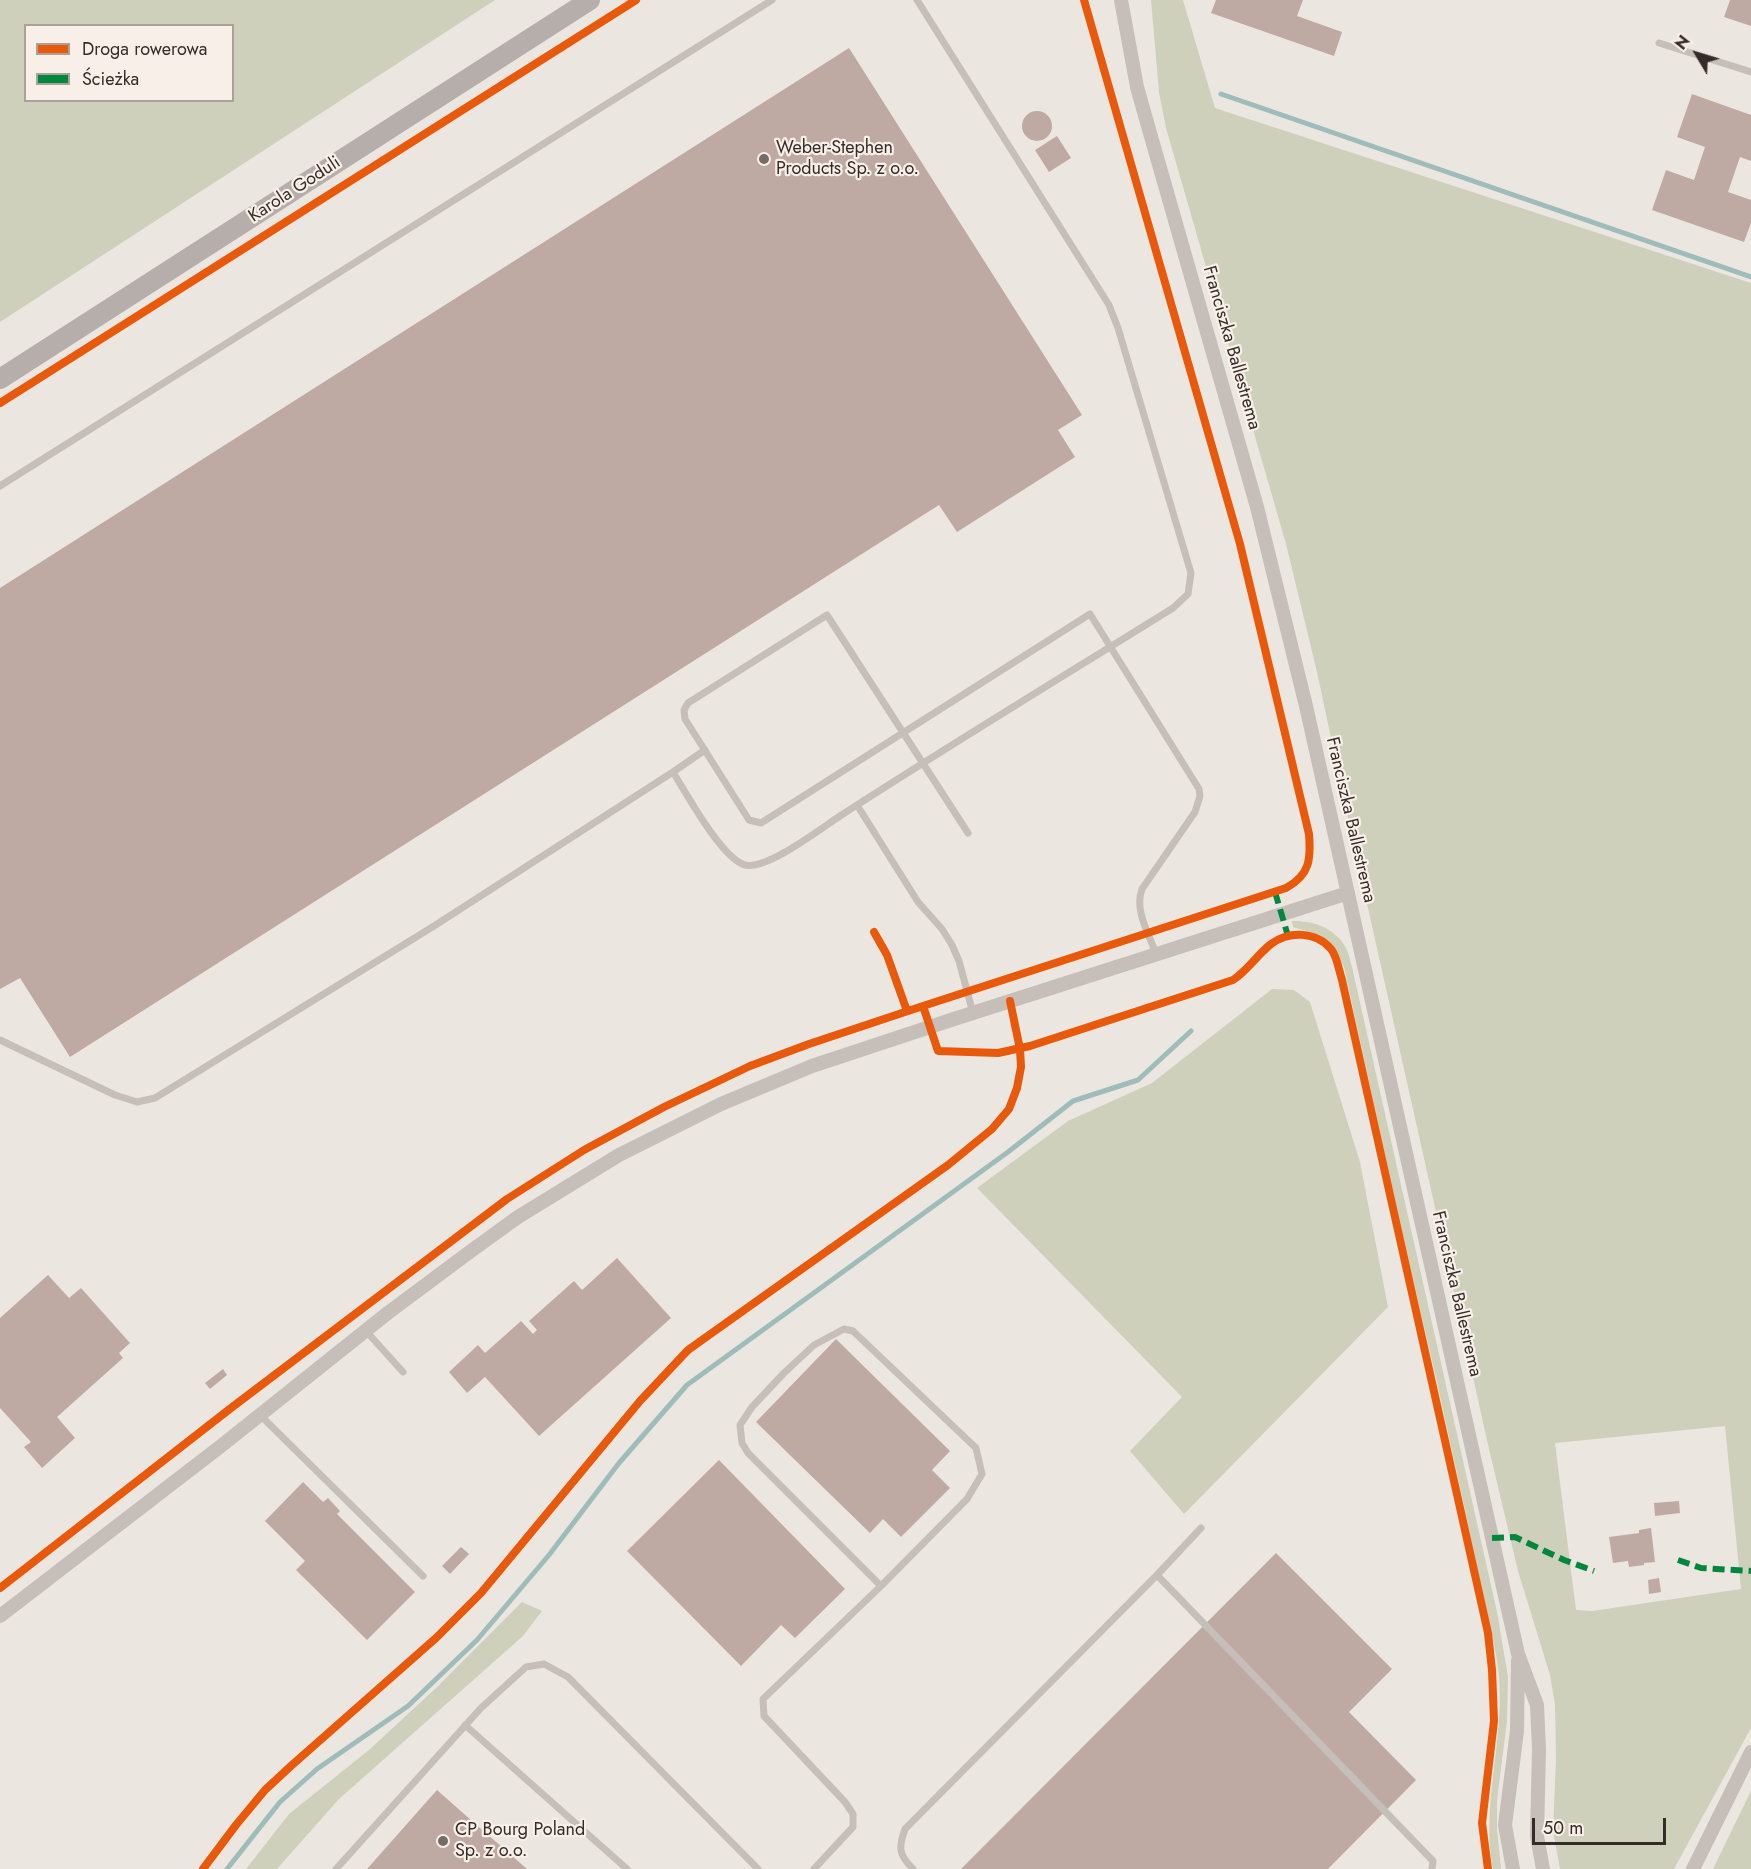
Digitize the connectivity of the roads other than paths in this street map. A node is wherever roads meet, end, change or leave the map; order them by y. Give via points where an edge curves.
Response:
1 (590, 0) edge
2 (772, 0) edge
3 (917, 0) edge
4 (1121, 0) edge
5 (1659, 43) dead end
6 (1751, 72) edge
7 (0, 379) edge
8 (0, 486) edge
9 (1111, 647) junction
10 (903, 732) junction
11 (705, 750) junction
12 (923, 764) junction
13 (673, 772) junction
14 (857, 805) junction
15 (968, 834) dead end
16 (1348, 893) junction
17 (1156, 954) junction
18 (1010, 1001) junction
19 (974, 1013) junction
20 (0, 1040) edge
21 (366, 1330) junction
22 (402, 1372) dead end
23 (260, 1415) junction
24 (1201, 1528) dead end
25 (1157, 1575) junction
26 (423, 1576) dead end
27 (882, 1586) junction
28 (0, 1616) edge
29 (1518, 1654) junction
30 (465, 1725) junction
31 (1751, 1752) edge
32 (203, 1869) edge
33 (336, 1869) edge
34 (627, 1869) edge
35 (758, 1869) edge
36 (813, 1869) edge
37 (913, 1869) edge
38 (1432, 1869) edge
39 (1513, 1869) edge
40 (1543, 1869) edge
41 (1693, 1869) edge

1 - 7 street, Karola Goduli
2 - 8 lane
3 - 9 lane via 1093,277 1118,328 1191,573 1188,594 1173,608
4 - 16 street, Franciszka Ballestrema via 1137,87 1268,548
5 - 6 lane
9 - 10 lane via 1090,614
9 - 12 lane
9 - 17 lane via 1197,783 1200,796 1195,812 1139,897
10 - 11 lane via 761,823 749,820
10 - 11 lane via 827,615 688,703 685,719
10 - 12 lane
11 - 13 lane
12 - 14 lane
12 - 15 lane
13 - 14 lane via 720,846 745,865 773,860
13 - 20 lane via 155,1098 136,1102 115,1095
14 - 19 lane via 918,902 952,945
16 - 17 street
16 - 29 street, Franciszka Ballestrema
17 - 18 street
18 - 19 street
18 - 32 lane via 1021,1067 1009,1108 992,1130 688,1350 640,1401 481,1593 265,1790
19 - 21 street via 812,1066 671,1127 519,1216
21 - 22 lane
21 - 23 street
23 - 26 lane
23 - 28 street
24 - 25 lane
25 - 37 lane via 905,1829 899,1844 903,1859
25 - 38 lane via 1433,1861
27 - 27 lane via 741,1443 740,1425 752,1407 814,1345 844,1329 853,1331 976,1448 982,1474 967,1499
27 - 36 lane via 763,1699 764,1716 853,1814 853,1827
29 - 39 street, Franciszka Ballestrema via 1517,1731 1505,1825
29 - 40 street, Franciszka Ballestrema via 1537,1705 1537,1836
30 - 33 lane
30 - 34 lane
30 - 35 lane via 526,1667 544,1664 568,1677
31 - 41 street

